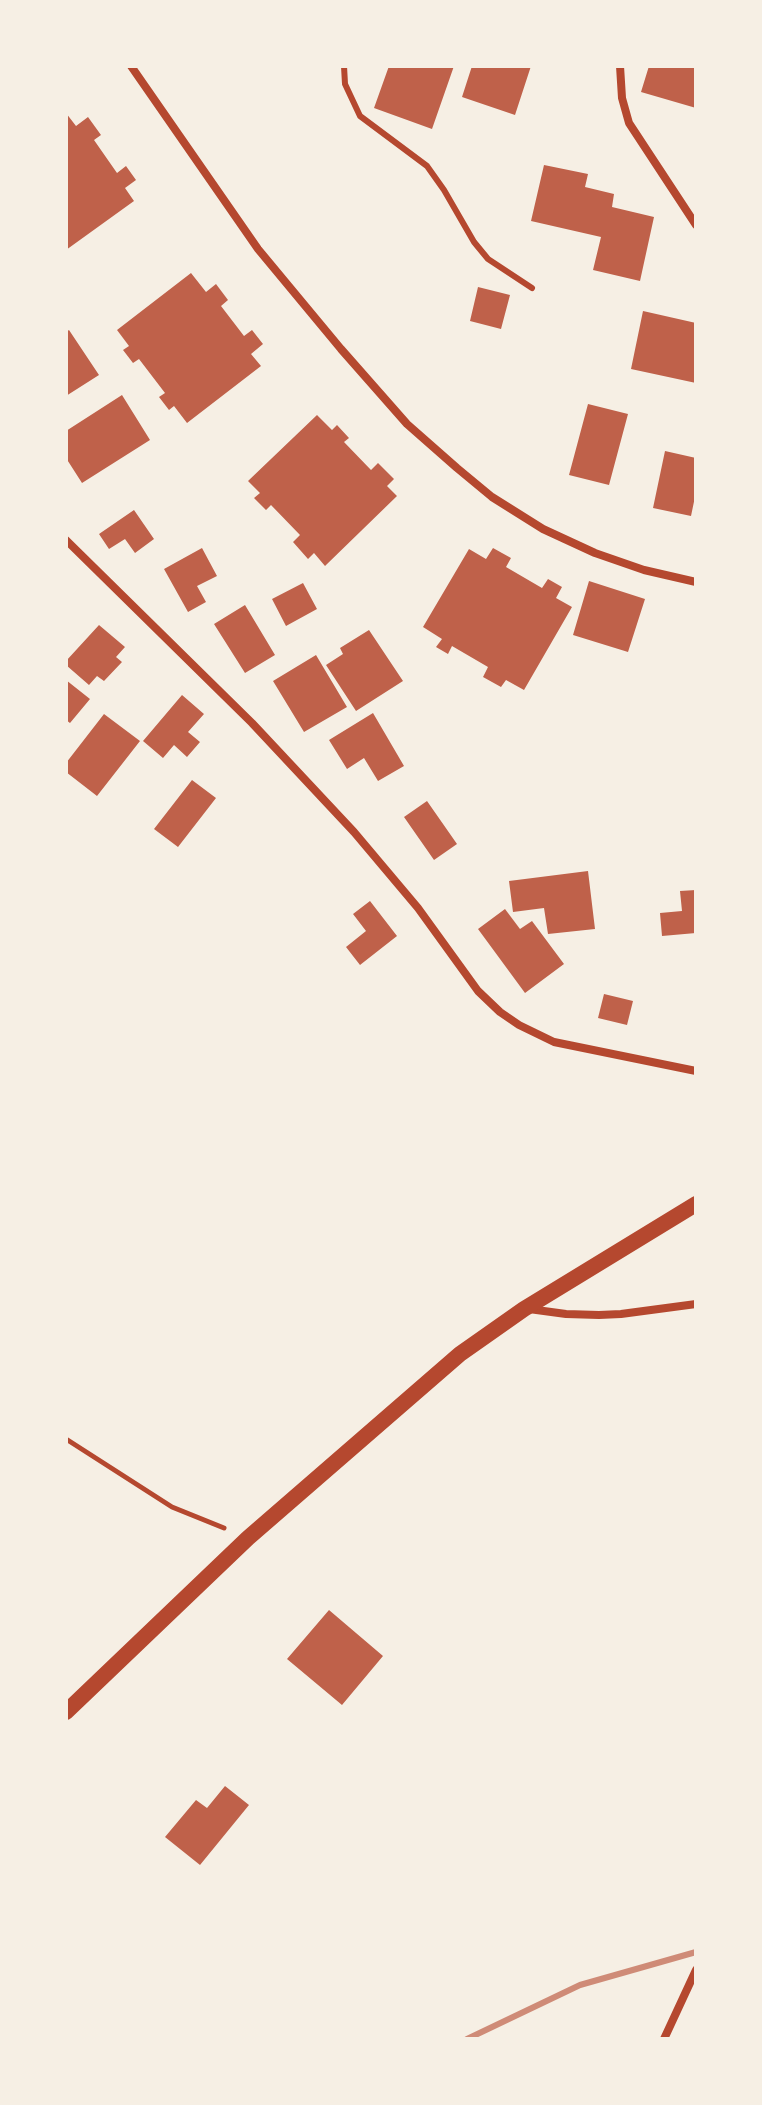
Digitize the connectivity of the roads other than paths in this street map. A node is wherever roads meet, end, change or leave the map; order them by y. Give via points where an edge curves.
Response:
1 (131, 66) edge
2 (344, 66) edge
3 (620, 66) edge
4 (696, 225) edge
5 (532, 288) dead end
6 (66, 540) edge
7 (696, 582) edge
8 (696, 1071) edge
9 (696, 1204) edge
10 (696, 1304) edge
11 (524, 1309) junction
12 (66, 1712) edge
13 (696, 1970) edge
14 (664, 2039) edge

1 - 7 street via 258,249 407,424 492,497 543,529 644,570
2 - 5 lane via 345,84 360,116 427,166 488,259
3 - 4 street via 629,123
6 - 8 street via 354,832 500,1012 554,1042
9 - 11 main road
10 - 11 street via 599,1315
11 - 12 main road via 460,1354 248,1538
13 - 14 street

